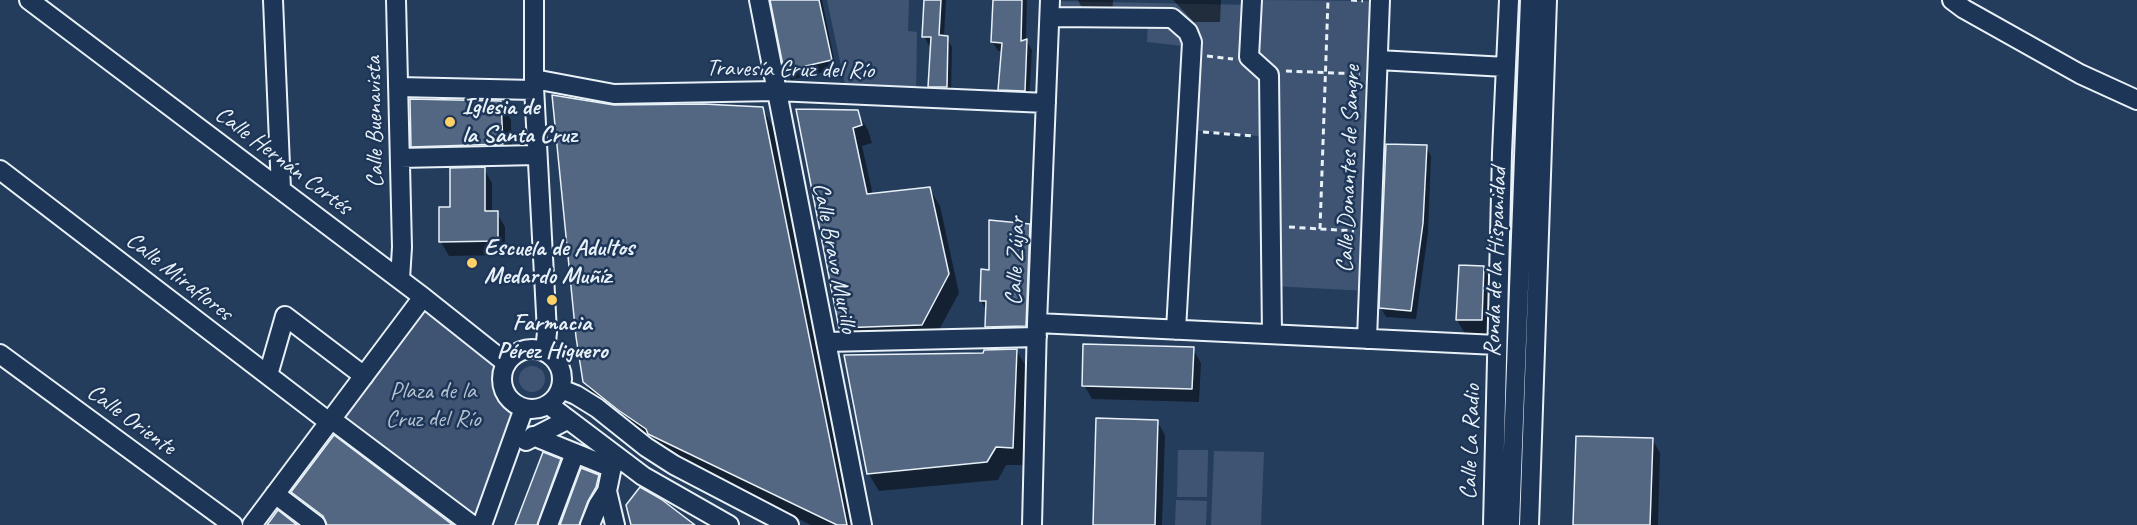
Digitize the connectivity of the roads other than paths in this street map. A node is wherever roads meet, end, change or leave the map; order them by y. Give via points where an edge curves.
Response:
1 (29, 0) edge
2 (273, 0) edge
3 (396, 0) edge
4 (534, 0) edge
5 (759, 0) edge
6 (1252, 0) edge
7 (1509, 0) edge
8 (1530, 0) edge
9 (1547, 0) edge
10 (1952, 0) edge
11 (1380, 1) edge
12 (1050, 8) edge
13 (1377, 67) junction
14 (1506, 67) junction
15 (534, 84) junction
16 (398, 87) junction
17 (776, 90) junction
18 (2137, 100) edge
19 (1046, 103) junction
20 (537, 155) junction
21 (400, 158) junction
22 (0, 170) edge
23 (281, 189) junction
24 (400, 279) junction
25 (423, 297) junction
26 (1037, 330) junction
27 (1176, 330) junction
28 (1272, 334) junction
29 (1367, 339) junction
30 (826, 342) junction
31 (1497, 345) junction
32 (545, 352) junction
33 (0, 354) edge
34 (506, 363) junction
35 (268, 375) junction
36 (364, 376) junction
37 (561, 389) junction
38 (549, 405) junction
39 (524, 408) junction
40 (567, 420) junction
41 (330, 421) junction
42 (533, 436) junction
43 (575, 453) junction
44 (507, 459) junction
45 (613, 462) junction
46 (607, 491) junction
47 (275, 494) junction
48 (233, 525) edge
49 (252, 525) edge
50 (316, 525) edge
51 (472, 525) edge
52 (482, 525) edge
53 (548, 525) edge
54 (590, 525) edge
55 (615, 525) edge
56 (729, 525) edge
57 (789, 525) edge
58 (862, 525) edge
59 (1032, 525) edge
60 (1493, 525) edge
61 (1510, 525) edge
62 (1529, 525) edge

1 - 23 street, Calle Hernán Cortés
2 - 23 street
3 - 16 street, Calle Buenavista
4 - 15 street
5 - 17 street, Calle Bravo Murillo
6 - 28 street via 1249,57 1269,75
7 - 14 street, Calle La Radio
8 - 61 street, Ronda de la Hispanidad
9 - 62 street, Ronda de la Hispanidad
10 - 18 street via 2080,74
11 - 13 street, Calle Donantes de Sangre
12 - 19 street, Calle Zújar
12 - 27 street via 1172,18 1188,32 1192,42
13 - 14 street
13 - 29 street, Calle Donantes de Sangre
14 - 31 street, Calle La Radio
15 - 16 street, Travesía Cruz del Río
15 - 17 street, Travesía Cruz del Río via 614,94
15 - 20 street
16 - 21 street, Calle Buenavista
17 - 19 street, Travesía Cruz del Río
17 - 30 street, Calle Bravo Murillo
19 - 26 street, Calle Zújar
20 - 21 street
20 - 32 street
21 - 24 street, Calle Buenavista
22 - 35 street, Calle Miraflores
23 - 24 street, Calle Hernán Cortés
24 - 25 street, Calle Hernán Cortés
25 - 34 street, Calle Hernán Cortés
25 - 36 street
26 - 27 street
26 - 30 street
26 - 59 street, Calle Zújar
27 - 28 street
28 - 29 street
29 - 31 street
30 - 58 street, Calle Bravo Murillo
31 - 60 street, Calle La Radio
32 - 34 street via 521,351
32 - 37 street via 561,370
33 - 48 street, Calle Oriente
34 - 39 street via 502,373 505,393
35 - 36 street via 285,316
35 - 41 street, Calle Miraflores
36 - 41 street
37 - 38 street
37 - 57 street via 597,408 674,465
38 - 39 street
38 - 40 street
39 - 44 street
40 - 42 street
40 - 45 street
41 - 47 street
41 - 51 street
42 - 43 street
42 - 44 street
43 - 45 street
43 - 53 street
44 - 52 street
45 - 46 street
45 - 56 street
46 - 54 street
46 - 55 street
47 - 49 street
47 - 50 street

